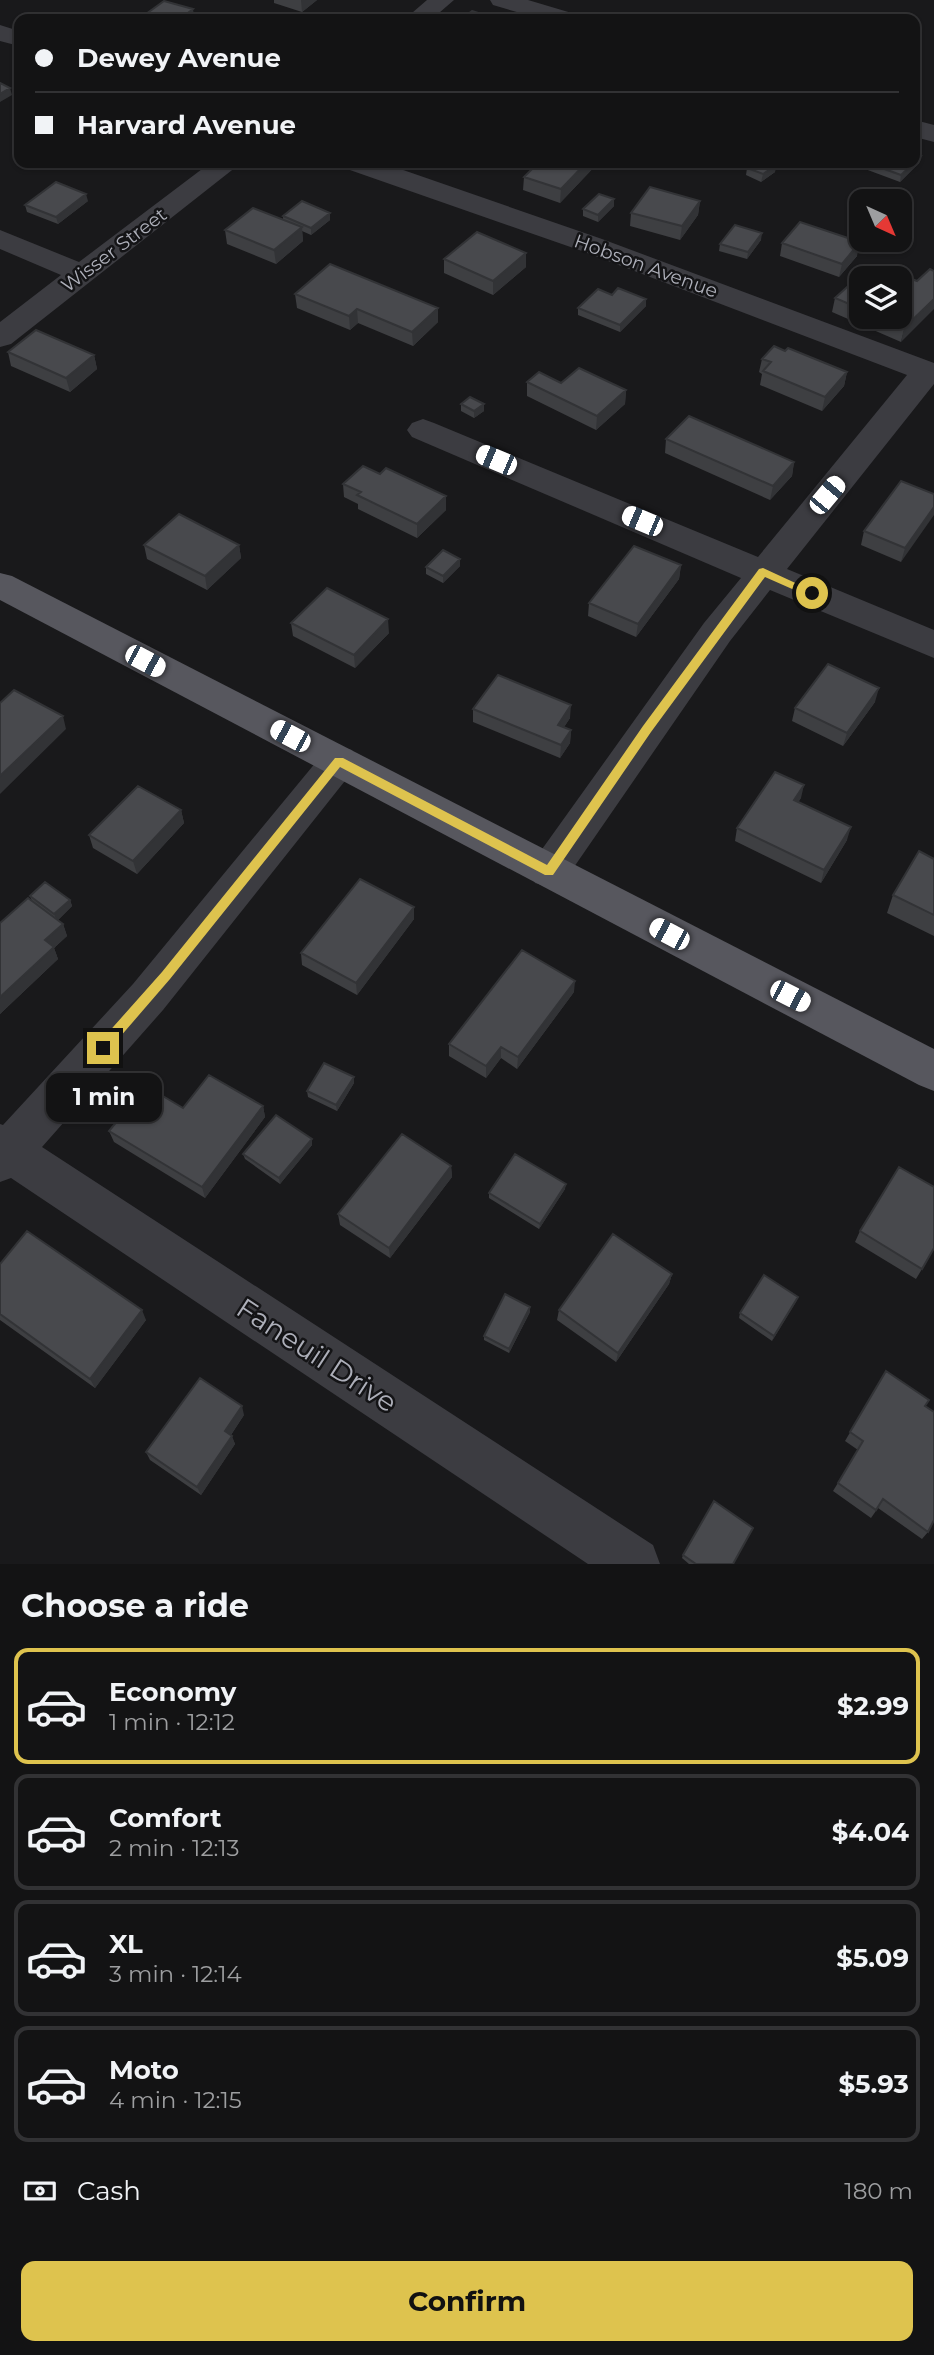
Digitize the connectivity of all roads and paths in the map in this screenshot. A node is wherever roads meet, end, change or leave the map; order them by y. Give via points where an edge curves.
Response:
1 (442, 0) edge
2 (502, 0) edge
3 (424, 14) edge
4 (549, 14) edge
5 (221, 168) edge
6 (371, 168) edge
7 (0, 239) edge
8 (83, 274) junction
9 (3, 330) edge
10 (930, 373) edge
11 (423, 430) dead end
12 (763, 572) junction
13 (0, 585) edge
14 (934, 645) edge
15 (339, 761) junction
16 (549, 871) junction
17 (934, 1071) edge
18 (3, 1152) edge
19 (634, 1564) edge

1 - 3 street
2 - 4 street
5 - 8 street, Wisser Street
6 - 10 street, Hobson Avenue via 592,245
7 - 8 street
8 - 9 street, Wisser Street
10 - 12 street
11 - 12 street
12 - 14 street
12 - 16 street
13 - 15 main road
15 - 16 main road
15 - 18 street via 148,997
16 - 17 main road
18 - 19 street, Faneuil Drive

